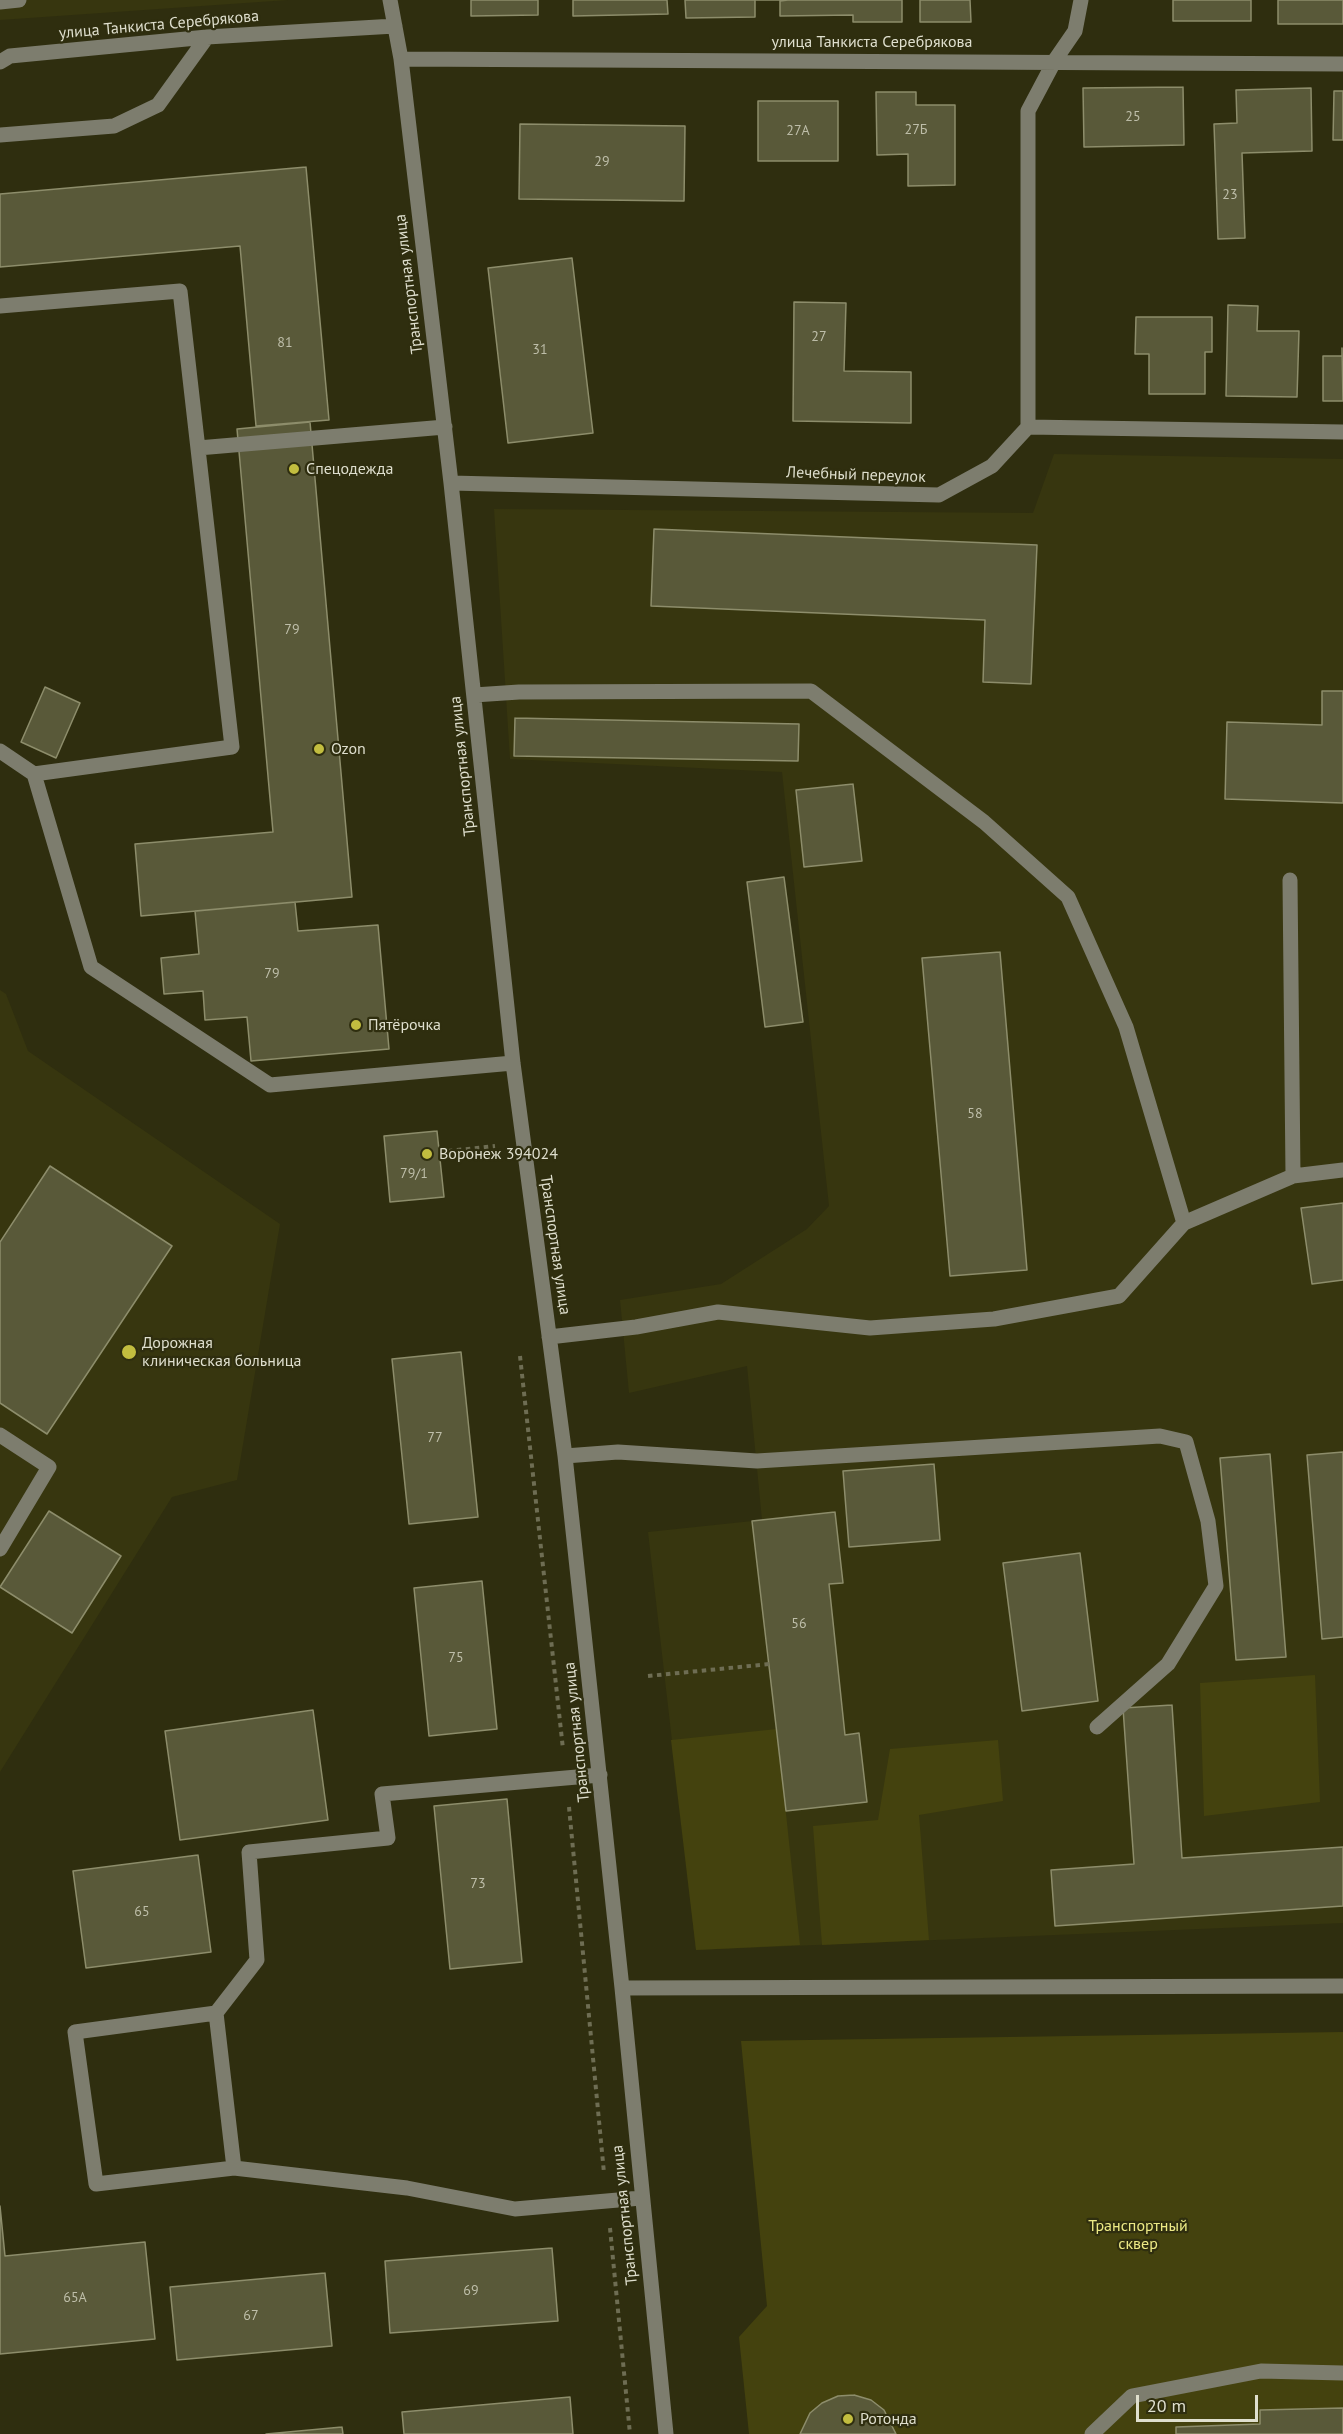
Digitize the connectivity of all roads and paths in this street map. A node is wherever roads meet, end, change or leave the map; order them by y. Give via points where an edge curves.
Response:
1 (19, 0) edge
2 (390, 0) edge
3 (1081, 0) edge
4 (0, 2) edge
5 (395, 26) junction
6 (207, 37) junction
7 (401, 59) junction
8 (1055, 60) junction
9 (0, 62) edge
10 (1343, 64) edge
11 (0, 135) edge
12 (0, 306) edge
13 (445, 427) junction
14 (1028, 427) junction
15 (1343, 432) edge
16 (198, 448) junction
17 (451, 483) junction
18 (474, 695) junction
19 (0, 751) edge
20 (33, 774) junction
21 (1290, 880) dead end
22 (513, 1063) junction
23 (496, 1146) dead end
24 (439, 1152) dead end
25 (1343, 1170) edge
26 (1293, 1176) junction
27 (1184, 1223) junction
28 (549, 1337) junction
29 (0, 1435) edge
30 (565, 1456) junction
31 (0, 1549) edge
32 (770, 1665) dead end
33 (648, 1676) dead end
34 (1097, 1727) dead end
35 (600, 1774) junction
36 (1343, 1986) edge
37 (622, 1988) junction
38 (216, 2013) junction
39 (234, 2168) junction
40 (641, 2198) junction
41 (1343, 2373) edge
42 (666, 2434) edge
43 (1092, 2434) edge

1 - 4 street
2 - 5 street, Транспортная улица
3 - 8 street via 1075,31
5 - 6 street, улица Танкиста Серебрякова
5 - 7 street, Транспортная улица
6 - 9 street, улица Танкиста Серебрякова via 10,56
6 - 11 street via 158,105 114,126
7 - 8 street, улица Танкиста Серебрякова
7 - 13 street, Транспортная улица
8 - 10 street, улица Танкиста Серебрякова
8 - 14 street via 1028,111
12 - 16 street via 180,291
13 - 16 street
13 - 17 street, Транспортная улица
14 - 15 street
14 - 17 street, Лечебный переулок via 992,466 939,495
16 - 20 street via 232,747
17 - 18 street, Транспортная улица
18 - 22 street, Транспортная улица
18 - 27 street via 811,691 984,822 1068,897 1126,1027
19 - 20 street
20 - 22 street via 91,967 270,1085
21 - 26 street
22 - 28 street, Транспортная улица
23 - 24 path
25 - 26 street
26 - 27 street
27 - 28 street via 1119,1296 994,1319 870,1328 718,1312
28 - 30 street, Транспортная улица
29 - 31 street via 49,1467
30 - 34 street via 618,1452 757,1461 1160,1436 1186,1442 1208,1521 1216,1586 1168,1664
30 - 35 street, Транспортная улица
32 - 33 path
35 - 37 street, Транспортная улица
35 - 38 street via 382,1794 388,1838 249,1852 257,1960
36 - 37 street
37 - 40 street, Транспортная улица
38 - 39 street
38 - 39 street via 75,2032 96,2184
39 - 40 street via 407,2188 515,2209
40 - 42 street, Транспортная улица
41 - 43 street via 1261,2371 1132,2396

